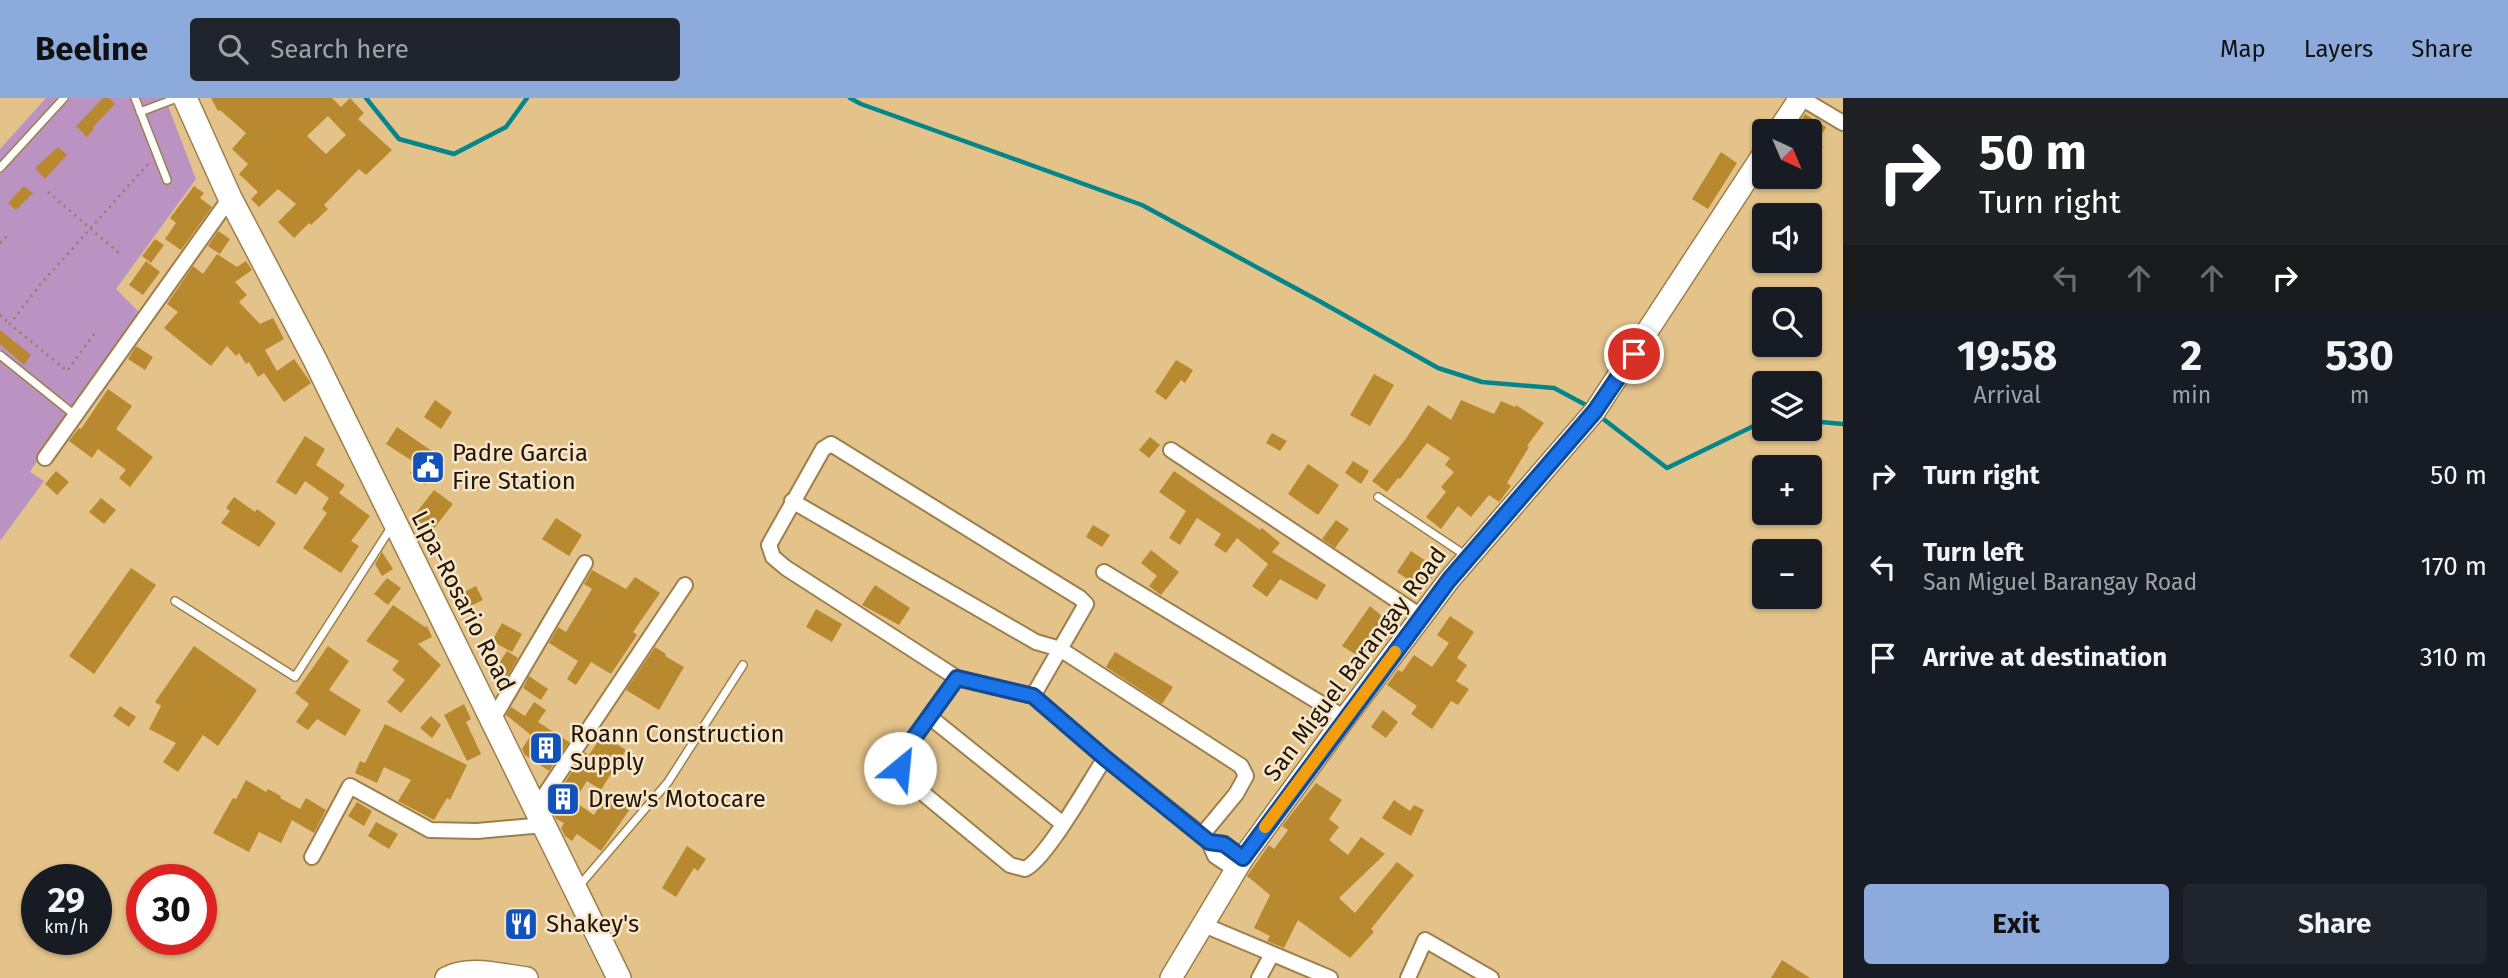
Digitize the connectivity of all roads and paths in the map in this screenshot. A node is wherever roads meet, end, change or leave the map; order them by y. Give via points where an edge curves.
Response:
1 (64, 98) edge
2 (135, 98) edge
3 (177, 98) edge
4 (185, 98) edge
5 (1800, 98) edge
6 (141, 112) junction
7 (1786, 119) edge
8 (1843, 123) edge
9 (158, 153) junction
10 (0, 168) edge
11 (1752, 171) edge
12 (167, 180) dead end
13 (48, 192) dead end
14 (230, 198) junction
15 (90, 228) junction
16 (8, 235) dead end
17 (0, 243) edge
18 (120, 254) dead end
19 (0, 315) edge
20 (10, 324) junction
21 (94, 334) dead end
22 (0, 355) edge
23 (77, 416) junction
24 (1171, 450) dead end
25 (46, 458) dead end
26 (1378, 497) dead end
27 (792, 501) junction
28 (394, 523) junction
29 (1468, 558) junction
30 (585, 564) dead end
31 (1104, 572) dead end
32 (685, 586) dead end
33 (176, 601) dead end
34 (1422, 617) junction
35 (1060, 649) junction
36 (743, 665) dead end
37 (957, 678) junction
38 (1033, 696) junction
39 (931, 718) junction
40 (1345, 718) junction
41 (493, 719) junction
42 (1105, 758) junction
43 (540, 816) junction
44 (1063, 824) junction
45 (1205, 839) junction
46 (312, 857) dead end
47 (1240, 864) junction
48 (575, 891) junction
49 (1204, 925) junction
50 (1272, 954) junction
51 (446, 978) edge
52 (527, 978) edge
53 (619, 978) edge
54 (1171, 978) edge
55 (1259, 978) edge
56 (1329, 978) edge
57 (1408, 978) edge
58 (1491, 978) edge

1 - 10 lane
2 - 6 lane
3 - 6 lane
4 - 14 main road, Lipa-Rosario Road
5 - 7 street
5 - 8 street
6 - 9 lane
9 - 12 lane
9 - 15 path
11 - 29 street, San Miguel Barangay Road via 1595,411
13 - 15 path
14 - 23 street
14 - 28 main road, Lipa-Rosario Road
15 - 18 path
15 - 20 path
16 - 17 path
19 - 20 path
20 - 21 path via 67,372
22 - 23 lane
23 - 25 street
24 - 34 street
26 - 29 lane
27 - 35 street via 1035,642
27 - 35 street via 823,449 831,444 1080,598 1086,604
27 - 37 street via 769,545 773,557
28 - 33 lane via 295,677
28 - 41 main road, Lipa-Rosario Road
29 - 34 street, San Miguel Barangay Road
30 - 41 street
31 - 40 street
32 - 43 street
34 - 40 street, San Miguel Barangay Road
35 - 38 street
35 - 45 street via 1241,766 1246,776
36 - 48 lane via 668,782
37 - 38 street
37 - 39 street
38 - 42 street
39 - 44 street
39 - 44 street via 901,756 900,768 907,780 1010,865 1025,869 1033,865
40 - 47 street, San Miguel Barangay Road
41 - 43 main road, Lipa-Rosario Road
42 - 44 street
42 - 45 street
43 - 46 street via 477,831 430,830 350,786
43 - 48 main road, Lipa-Rosario Road
45 - 47 street via 1215,856
47 - 49 street, San Miguel Barangay Road
48 - 53 main road, Lipa-Rosario Road
49 - 50 street
49 - 54 street, San Miguel Barangay Road
50 - 55 street
50 - 56 street
51 - 52 street via 468,972
57 - 58 street via 1425,940

